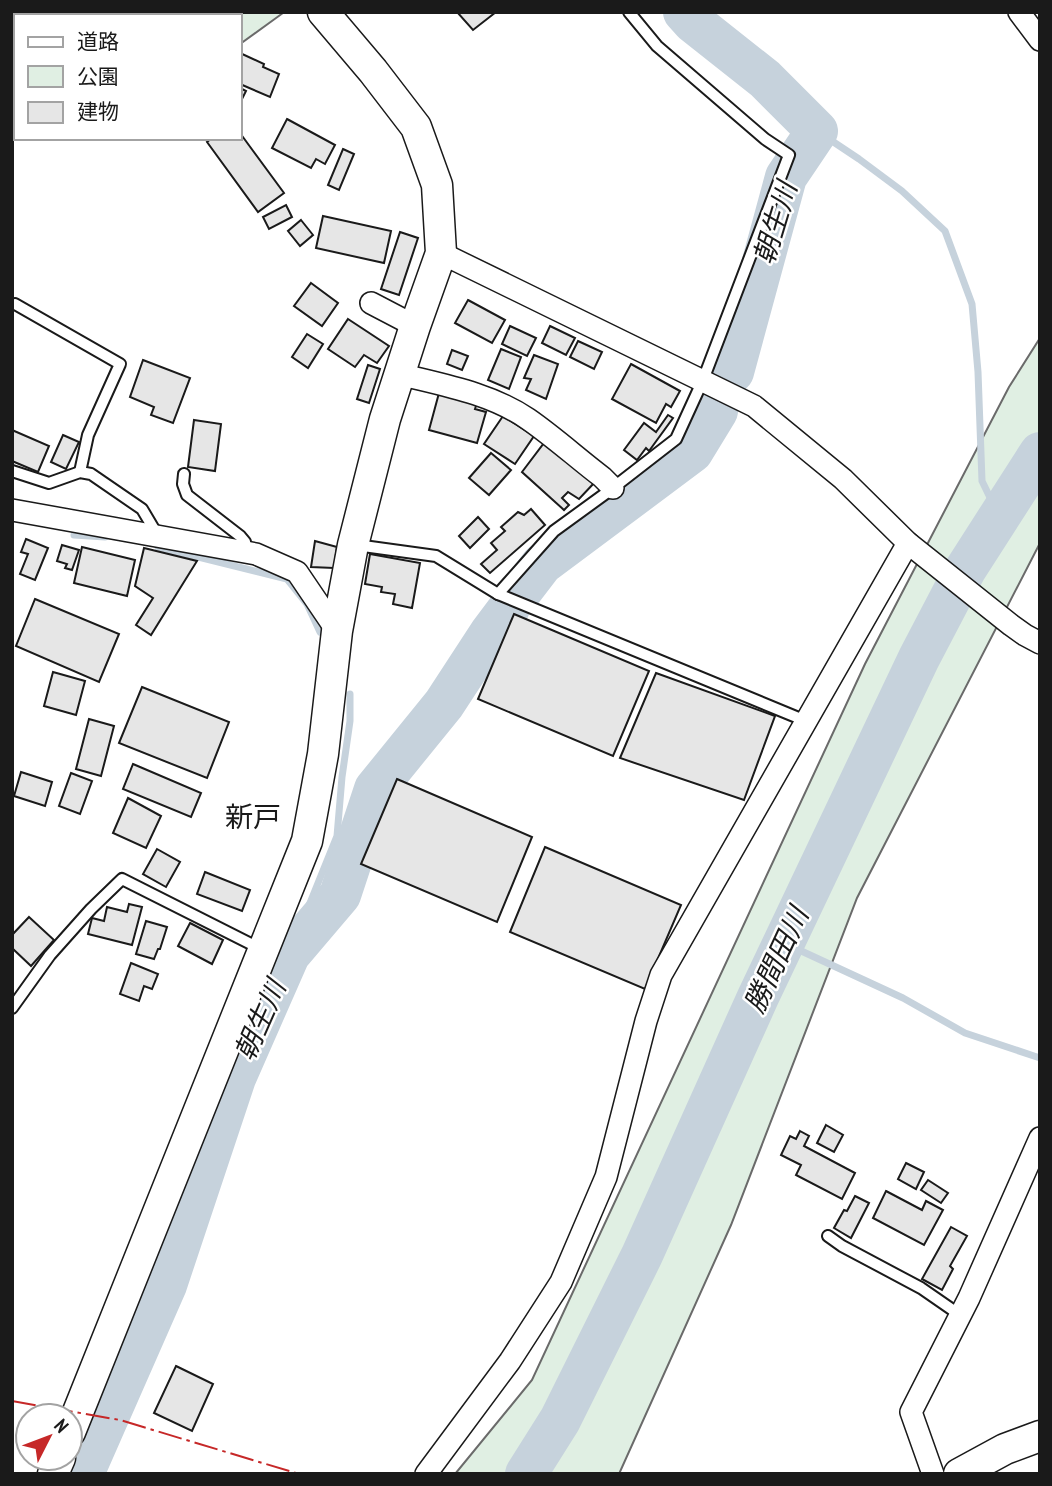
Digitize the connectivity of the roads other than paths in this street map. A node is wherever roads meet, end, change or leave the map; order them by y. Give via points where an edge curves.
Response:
1 (323, 12) edge
2 (629, 12) edge
3 (1019, 12) edge
4 (1040, 40) edge
5 (441, 253) junction
6 (371, 303) dead end
7 (15, 304) dead end
8 (415, 326) junction
9 (399, 374) junction
10 (703, 380) junction
11 (12, 471) edge
12 (80, 472) junction
13 (184, 474) dead end
14 (612, 488) junction
15 (12, 510) edge
16 (158, 537) junction
17 (908, 543) junction
18 (353, 545) junction
19 (247, 553) junction
20 (498, 594) junction
21 (337, 631) junction
22 (1040, 643) edge
23 (806, 721) junction
24 (263, 950) junction
25 (12, 1009) edge
26 (1040, 1138) edge
27 (828, 1236) dead end
28 (960, 1315) junction
29 (82, 1402) edge
30 (1040, 1436) edge
31 (426, 1474) edge
32 (933, 1474) edge
33 (959, 1474) edge

1 - 5 street via 416,127 437,185
2 - 10 lane via 657,46 789,155
3 - 4 street
5 - 8 street
5 - 10 street
6 - 8 street
7 - 12 lane via 121,364 88,435
8 - 9 street
9 - 14 street via 472,392 503,405 527,418
9 - 18 street
10 - 14 lane via 676,439
10 - 17 street via 754,406 843,479
11 - 12 lane via 49,483
12 - 16 lane via 91,474 142,509
13 - 19 lane via 187,495 240,536
14 - 20 lane via 554,531
15 - 16 street
16 - 19 street
17 - 22 street
17 - 23 street
18 - 20 lane via 436,556
18 - 21 street
19 - 21 street via 297,572
20 - 23 lane
21 - 24 street via 323,754 307,841
23 - 31 street via 661,975 606,1177 561,1282 510,1362
24 - 25 lane via 122,879 50,955
24 - 29 street
26 - 28 street
27 - 28 lane
28 - 32 street via 911,1412
30 - 33 street

